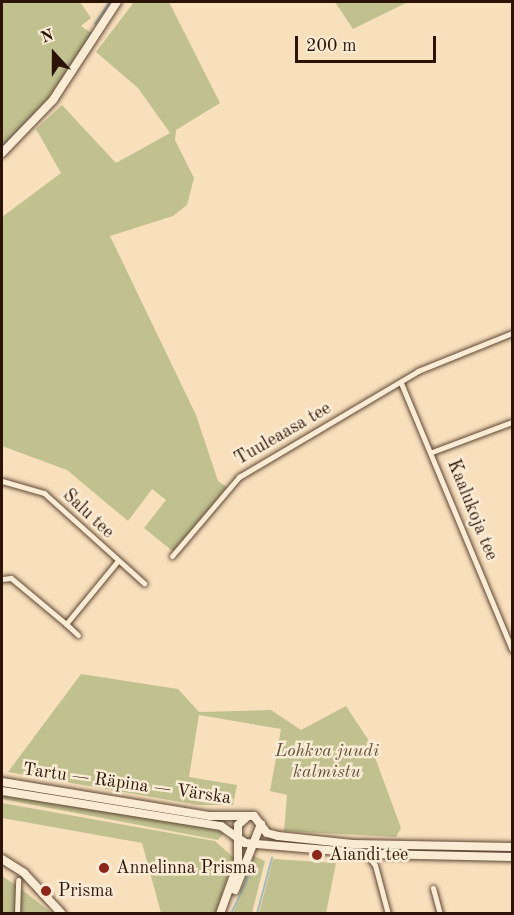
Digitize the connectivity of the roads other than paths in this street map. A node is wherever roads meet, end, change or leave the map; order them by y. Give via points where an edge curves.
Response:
1 (117, 2) edge
2 (2, 153) edge
3 (513, 333) edge
4 (400, 383) junction
5 (513, 422) edge
6 (432, 452) junction
7 (2, 482) edge
8 (172, 556) dead end
9 (117, 562) junction
10 (2, 579) edge
11 (144, 583) dead end
12 (66, 624) junction
13 (78, 636) dead end
14 (511, 640) edge
15 (513, 650) edge
16 (2, 782) edge
17 (2, 791) edge
18 (248, 816) junction
19 (261, 823) junction
20 (238, 838) junction
21 (252, 843) junction
22 (513, 847) edge
23 (364, 853) junction
24 (391, 855) junction
25 (513, 857) edge
26 (2, 860) edge
27 (375, 865) junction
28 (21, 878) junction
29 (433, 888) dead end
30 (17, 914) edge
31 (62, 914) edge
32 (222, 914) edge
33 (388, 914) edge
34 (440, 914) edge

1 - 2 main road via 53,100
3 - 4 street, Tuuleaasa tee
4 - 6 street, Kaalukoja tee
4 - 8 street, Tuuleaasa tee via 239,477
5 - 6 street
6 - 14 street, Kaalukoja tee
7 - 9 street, Salu tee via 44,493
9 - 11 street, Salu tee
9 - 12 street, Salu tee
10 - 12 street via 11,578
12 - 13 street
14 - 15 street, Kaalukoja tee
16 - 18 main road, Tartu — Räpina — Värska via 198,814
17 - 20 main road, Tartu — Räpina — Värska via 221,826
18 - 19 main road
18 - 20 main road via 238,825
19 - 21 main road
19 - 22 main road via 272,835 353,844
20 - 21 main road, Tartu — Räpina — Värska
20 - 32 main road via 238,864
21 - 23 main road
21 - 32 main road
23 - 24 main road
23 - 27 street
24 - 25 main road
24 - 27 street
26 - 28 main road
27 - 33 street
28 - 30 street
28 - 31 main road
29 - 34 street

